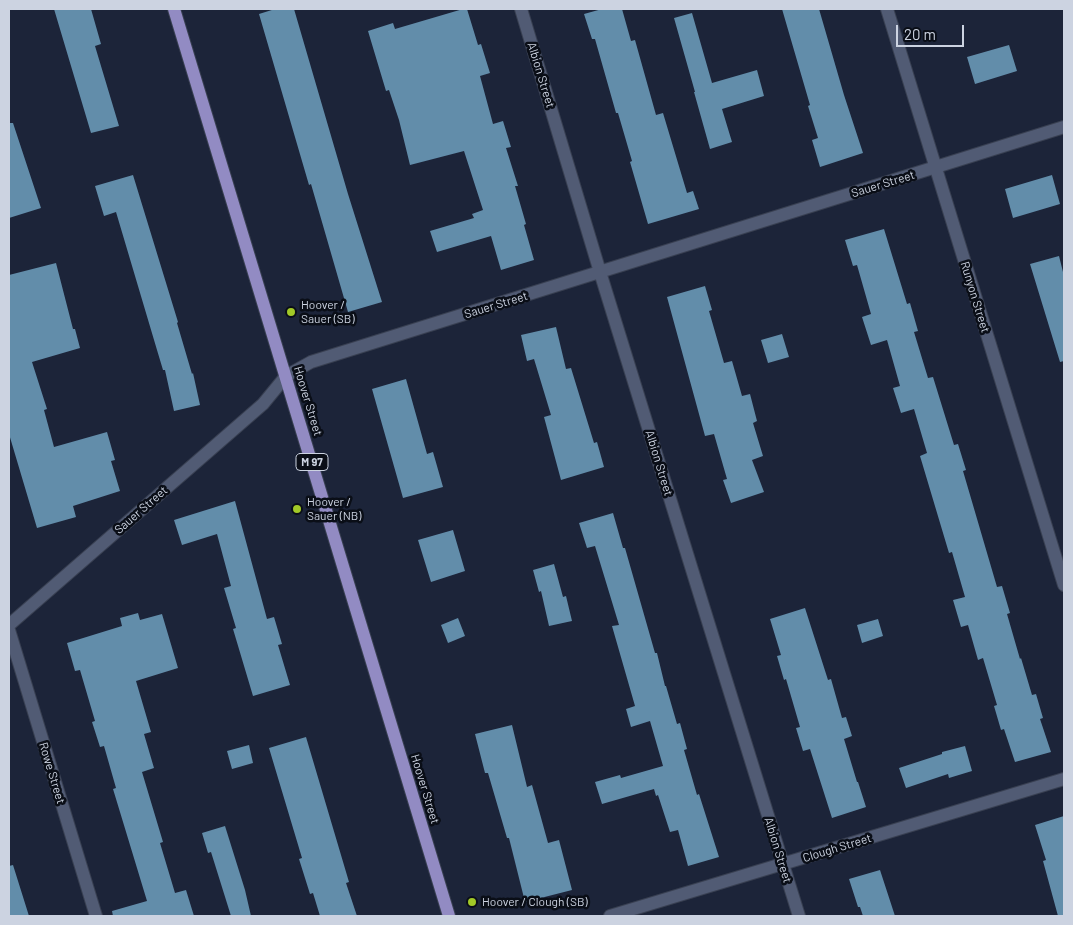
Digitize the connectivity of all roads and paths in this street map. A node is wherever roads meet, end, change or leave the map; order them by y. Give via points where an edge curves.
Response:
1 (174, 9) edge
2 (521, 9) edge
3 (888, 9) edge
4 (1064, 127) edge
5 (935, 168) junction
6 (600, 272) junction
7 (286, 376) junction
8 (1064, 585) edge
9 (9, 624) edge
10 (9, 630) edge
11 (1064, 779) edge
12 (783, 864) junction
13 (96, 916) edge
14 (449, 916) edge
15 (610, 916) edge
16 (799, 916) edge

1 - 7 main road, Hoover Street / M 97
2 - 6 street, Albion Street
3 - 5 street, Runyon Street
4 - 5 street, Sauer Street
5 - 6 street, Sauer Street
5 - 8 street, Runyon Street
6 - 7 street, Sauer Street via 311,362
6 - 12 street, Albion Street
7 - 9 street, Sauer Street via 263,404
7 - 14 main road, Hoover Street / M 97
10 - 13 street, Rowe Street
11 - 12 street, Clough Street
12 - 15 street, Clough Street
12 - 16 street, Albion Street

